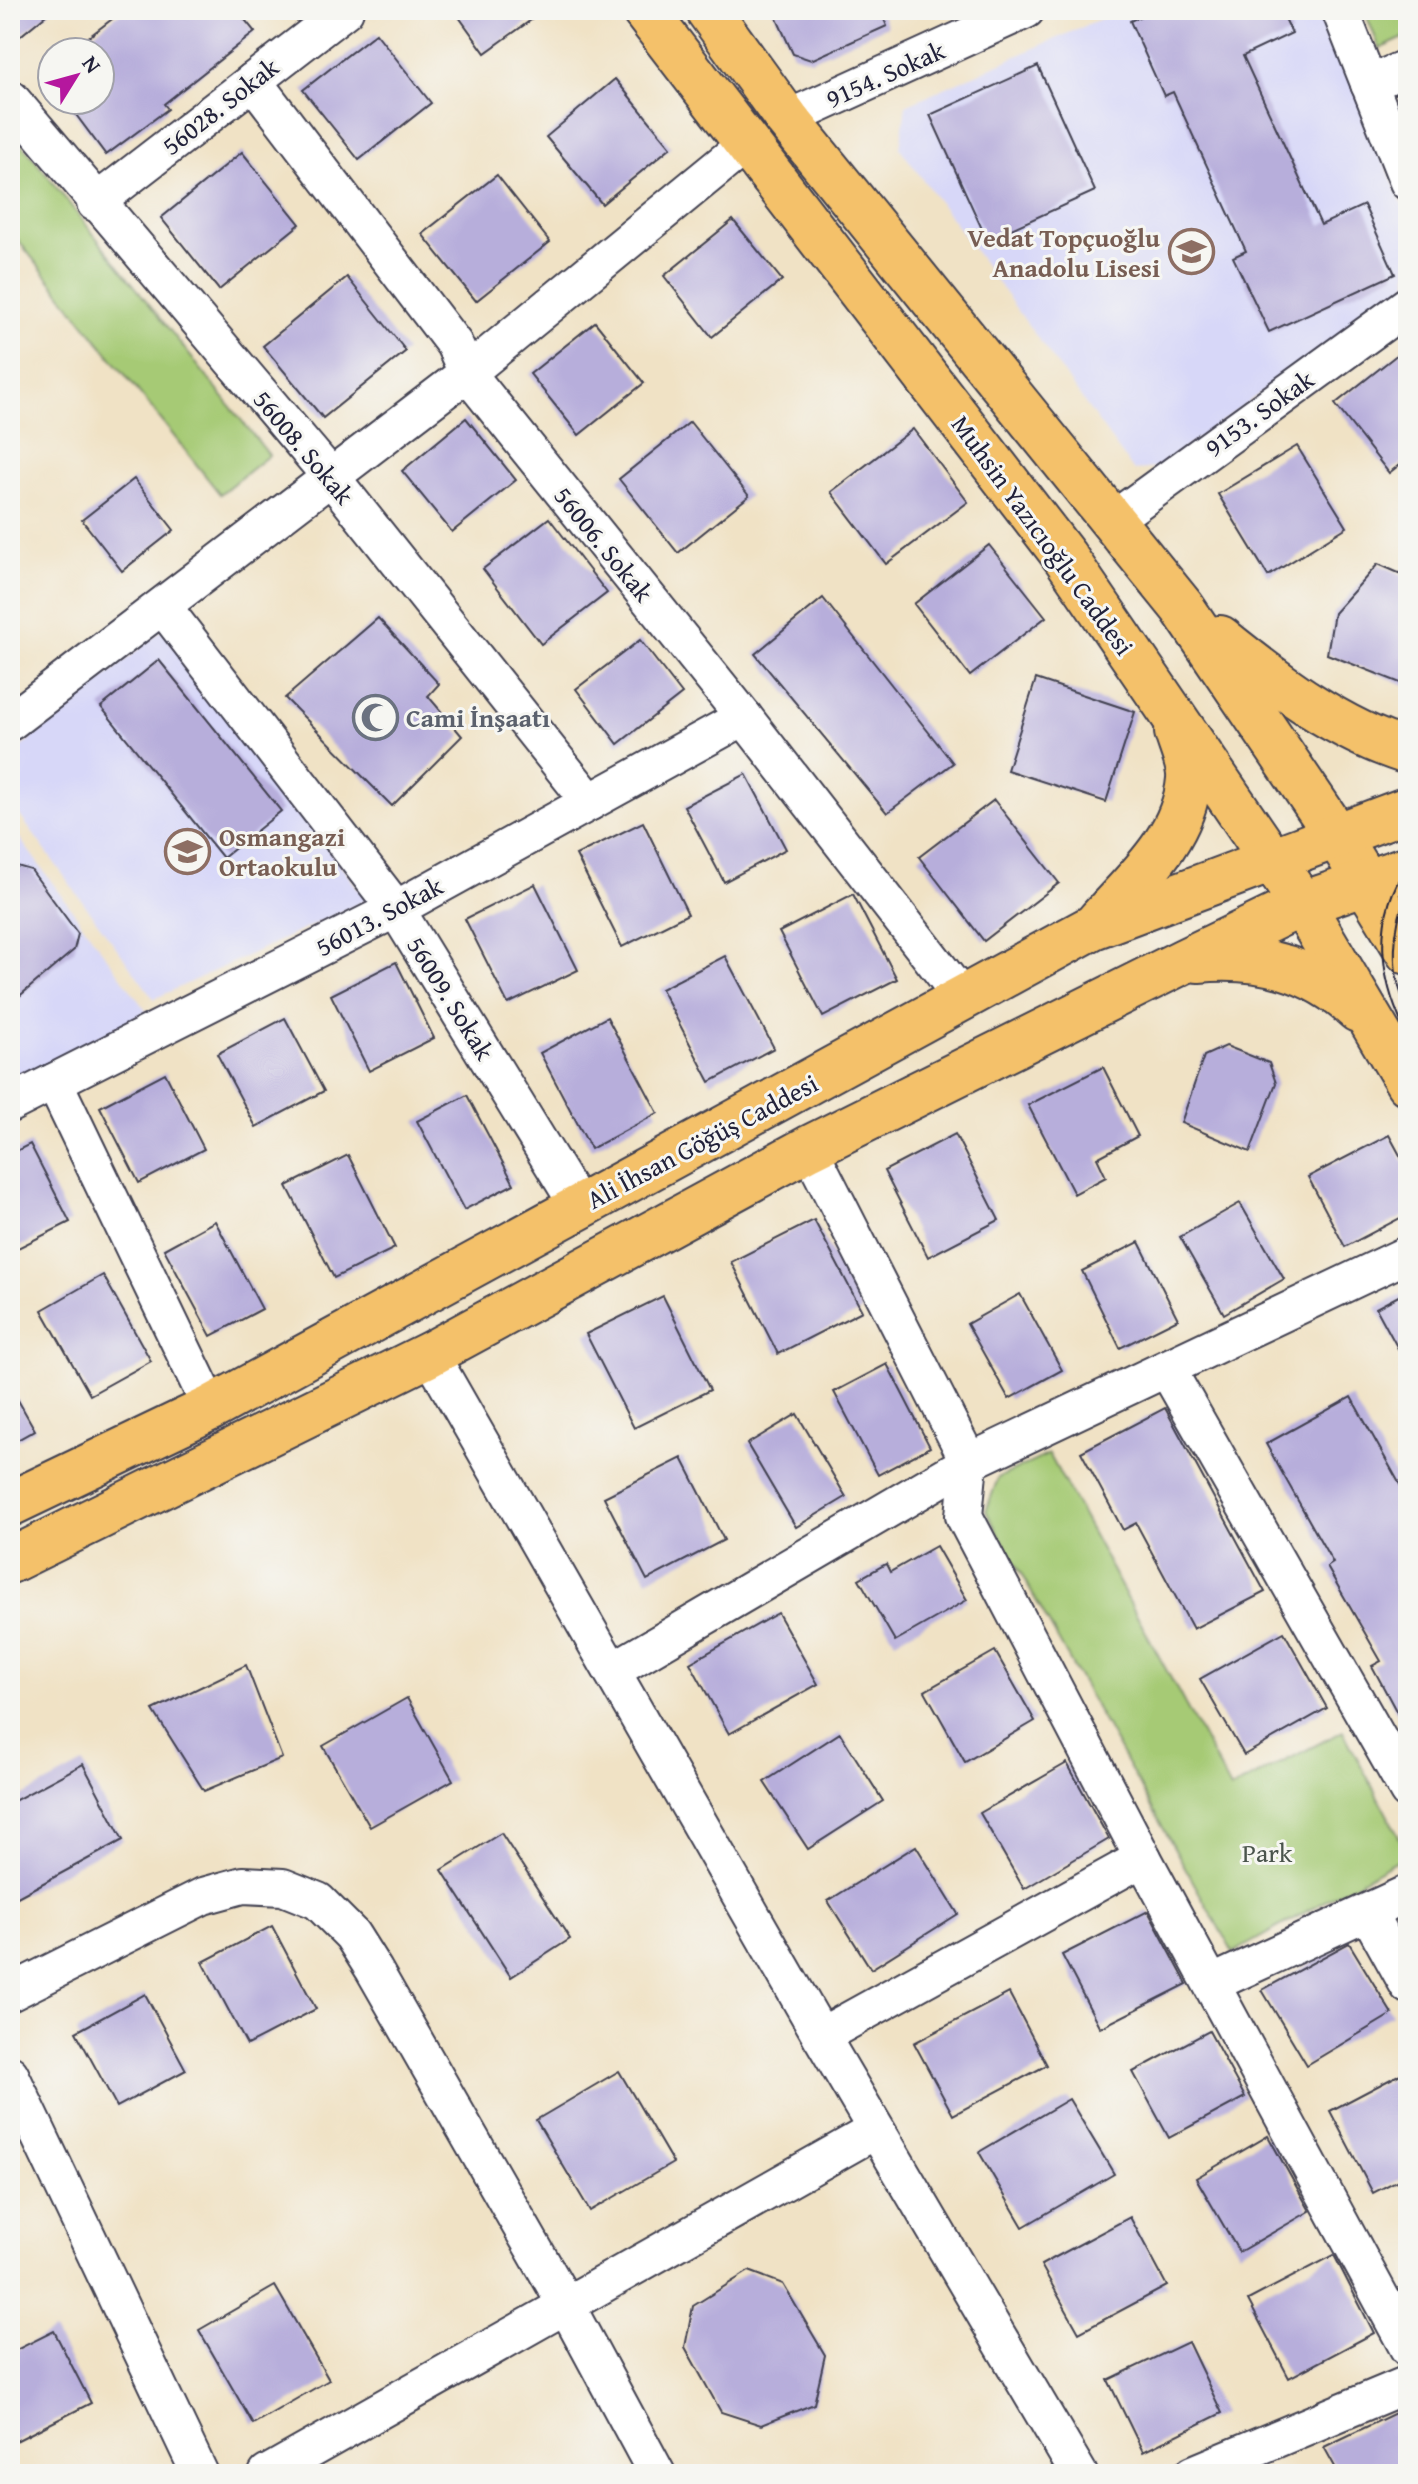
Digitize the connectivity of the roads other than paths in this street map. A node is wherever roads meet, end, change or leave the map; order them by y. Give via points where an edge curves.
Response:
1 (345, 10) edge
2 (644, 10) edge
3 (708, 10) edge
4 (1026, 10) edge
5 (1340, 10) edge
6 (1408, 67) edge
7 (253, 81) junction
8 (1369, 84) junction
9 (10, 98) edge
10 (787, 119) junction
11 (745, 145) junction
12 (1408, 182) edge
13 (95, 203) junction
14 (1408, 305) edge
15 (467, 373) junction
16 (331, 477) junction
17 (1110, 522) junction
18 (1182, 607) junction
19 (164, 608) junction
20 (1172, 714) junction
21 (744, 717) junction
22 (10, 722) edge
23 (1408, 752) edge
24 (590, 802) junction
25 (1408, 809) edge
26 (1336, 834) junction
27 (1270, 859) junction
28 (1408, 868) edge
29 (1365, 882) junction
30 (1302, 904) junction
31 (396, 909) junction
32 (1093, 927) junction
33 (1408, 952) edge
34 (1184, 961) junction
35 (964, 1000) junction
36 (1376, 1026) junction
37 (54, 1082) junction
38 (1408, 1083) edge
39 (10, 1104) edge
40 (809, 1148) junction
41 (579, 1207) junction
42 (1408, 1254) edge
43 (430, 1354) junction
44 (1167, 1369) junction
45 (211, 1408) junction
46 (969, 1462) junction
47 (10, 1504) edge
48 (10, 1561) edge
49 (612, 1671) junction
50 (1408, 1791) edge
51 (1143, 1858) junction
52 (1408, 1893) edge
53 (1368, 1913) junction
54 (1213, 1983) junction
55 (1408, 1985) edge
56 (10, 1993) edge
57 (821, 2036) junction
58 (10, 2074) edge
59 (876, 2130) junction
60 (566, 2305) junction
61 (1408, 2348) edge
62 (1408, 2384) edge
63 (200, 2474) edge
64 (267, 2474) edge
65 (657, 2474) edge
66 (1079, 2474) edge
67 (1193, 2474) edge

1 - 7 street, 56028. Sokak
2 - 11 main road, Muhsin Yazıcıoğlu Caddesi
3 - 10 main road, Muhsin Yazıcıoğlu Caddesi
4 - 10 street, 9154. Sokak
5 - 8 street
6 - 8 street
7 - 13 street, 56028. Sokak
7 - 15 street, 56006. Sokak via 454,344
8 - 12 street
9 - 13 street, 56008. Sokak
10 - 17 main road, Muhsin Yazıcıoğlu Caddesi
11 - 15 street
11 - 20 main road, Muhsin Yazıcıoğlu Caddesi via 1065,557
13 - 16 street, 56008. Sokak
14 - 17 street, 9153. Sokak
15 - 16 street
15 - 21 street, 56006. Sokak
16 - 19 street
16 - 24 street, 56008. Sokak
17 - 18 main road, Muhsin Yazıcıoğlu Caddesi
18 - 23 main road via 1262,673 1336,722
18 - 26 main road, Muhsin Yazıcıoğlu Caddesi
19 - 22 street
19 - 31 street, 56009. Sokak
20 - 27 main road, Muhsin Yazıcıoğlu Caddesi
20 - 32 main road via 1189,777 1180,822 1153,861
21 - 24 street, 56013. Sokak
21 - 35 street, 56006. Sokak
24 - 31 street, 56013. Sokak
25 - 26 main road, Ali İhsan Göğüş Caddesi
26 - 27 main road, Ali İhsan Göğüş Caddesi
26 - 29 main road, Muhsin Yazıcıoğlu Caddesi
27 - 30 main road, Muhsin Yazıcıoğlu Caddesi
27 - 32 main road, Ali İhsan Göğüş Caddesi
28 - 29 main road
29 - 30 main road
29 - 33 main road, Muhsin Yazıcıoğlu Caddesi
30 - 34 main road
30 - 36 main road, Muhsin Yazıcıoğlu Caddesi
31 - 37 street, 56013. Sokak
31 - 41 street, 56009. Sokak
32 - 35 main road, Ali İhsan Göğüş Caddesi
34 - 36 main road via 1237,956 1289,966 1336,990
34 - 40 main road
35 - 41 main road, Ali İhsan Göğüş Caddesi
36 - 38 main road, Muhsin Yazıcıoğlu Caddesi
37 - 39 street, 56013. Sokak
37 - 45 street
40 - 43 main road
40 - 46 street
41 - 45 main road, Ali İhsan Göğüş Caddesi
42 - 44 street
43 - 48 main road
43 - 49 street
44 - 46 street
44 - 50 street
45 - 47 main road, Ali İhsan Göğüş Caddesi
46 - 49 street
46 - 51 street via 964,1516
49 - 57 street
51 - 54 street
51 - 57 street
52 - 53 street
53 - 54 street
53 - 55 street
54 - 61 street
56 - 60 street via 203,1896 256,1885 283,1887 318,1901 352,1935 374,1970
57 - 59 street
58 - 63 street
59 - 60 street
59 - 66 street
60 - 64 street
60 - 65 street
62 - 67 street

